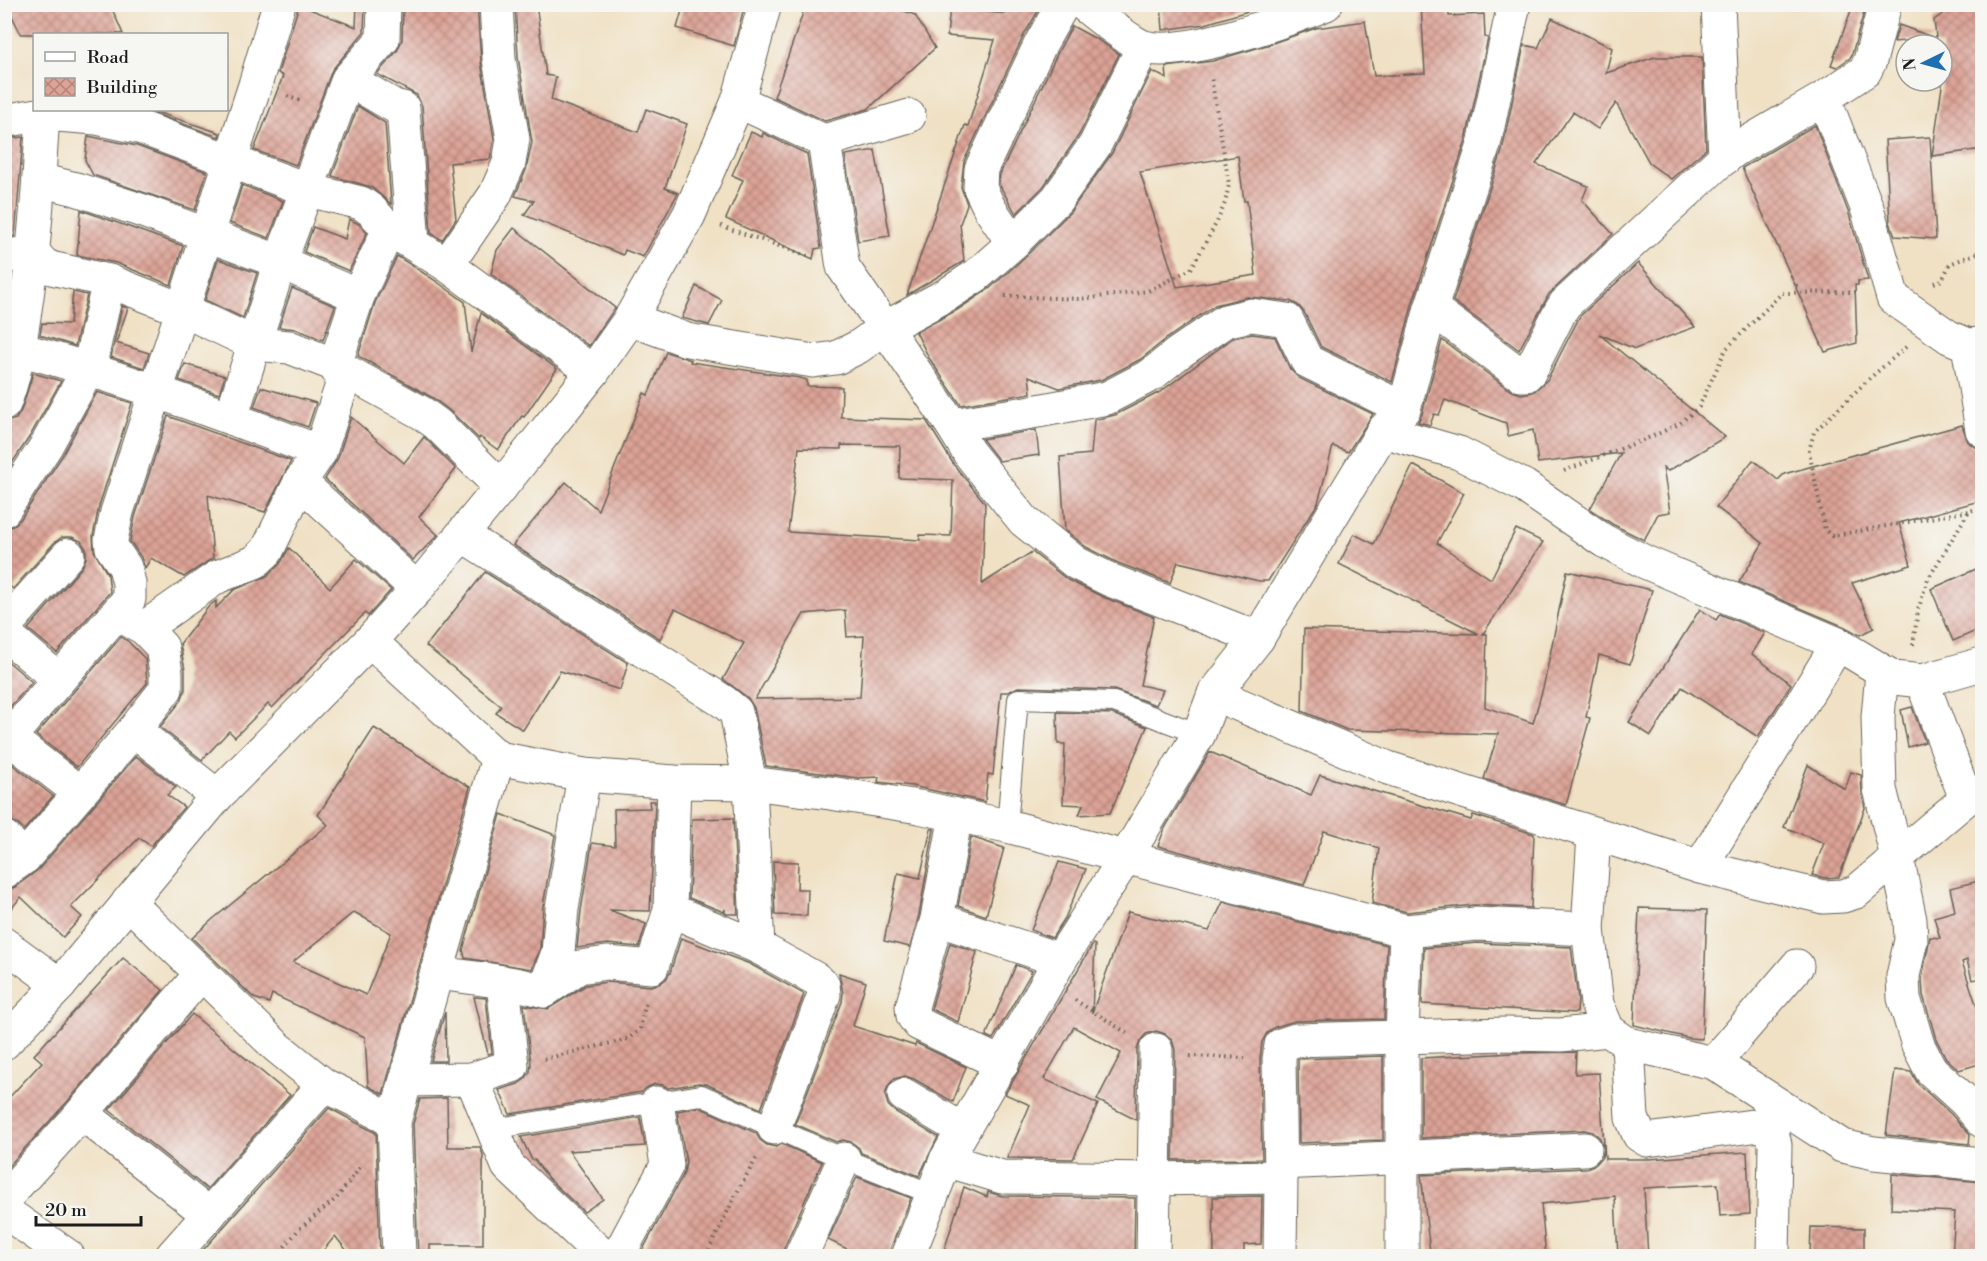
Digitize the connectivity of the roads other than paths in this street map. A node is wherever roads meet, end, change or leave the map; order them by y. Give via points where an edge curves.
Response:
1 (279, 4) edge
2 (384, 4) edge
3 (496, 4) edge
4 (765, 4) edge
5 (1063, 4) edge
6 (1083, 4) edge
7 (1326, 4) edge
8 (1514, 4) edge
9 (1718, 4) edge
10 (1881, 6) edge
11 (1143, 46) junction
12 (348, 79) junction
13 (1824, 98) junction
14 (738, 101) junction
15 (16, 115) edge
16 (909, 116) dead end
17 (824, 141) junction
18 (1725, 158) junction
19 (230, 162) junction
20 (39, 180) junction
21 (308, 190) junction
22 (206, 235) junction
23 (401, 236) junction
24 (1013, 243) junction
25 (19, 255) edge
26 (280, 262) junction
27 (447, 265) junction
28 (109, 281) junction
29 (358, 296) junction
30 (1431, 309) junction
31 (183, 310) junction
32 (630, 319) junction
33 (885, 328) junction
34 (255, 344) junction
35 (1975, 344) edge
36 (19, 350) junction
37 (336, 365) junction
38 (89, 368) junction
39 (593, 372) junction
40 (156, 391) junction
41 (4, 404) edge
42 (231, 418) junction
43 (1393, 420) junction
44 (952, 425) junction
45 (1983, 430) edge
46 (320, 452) junction
47 (300, 482) junction
48 (501, 487) junction
49 (4, 510) edge
50 (462, 535) junction
51 (68, 555) dead end
52 (417, 590) junction
53 (130, 621) junction
54 (4, 627) edge
55 (4, 633) edge
56 (1258, 638) junction
57 (370, 641) junction
58 (1838, 644) junction
59 (1983, 664) edge
60 (1904, 678) junction
61 (58, 679) junction
62 (1214, 694) junction
63 (134, 730) junction
64 (1199, 734) junction
65 (6, 738) edge
66 (498, 758) junction
67 (584, 775) junction
68 (674, 782) junction
69 (750, 783) junction
70 (80, 793) junction
71 (1975, 795) edge
72 (217, 796) junction
73 (956, 815) junction
74 (1006, 826) junction
75 (1594, 835) junction
76 (11, 855) edge
77 (1126, 857) junction
78 (1897, 857) junction
79 (1700, 867) junction
80 (128, 902) junction
81 (670, 910) junction
82 (937, 920) junction
83 (1588, 929) junction
84 (1406, 931) junction
85 (4, 944) edge
86 (758, 948) junction
87 (1060, 960) junction
88 (1797, 966) dead end
89 (437, 973) junction
90 (201, 974) junction
91 (503, 983) junction
92 (60, 985) junction
93 (544, 991) junction
94 (1402, 1036) junction
95 (1618, 1037) junction
96 (4, 1043) edge
97 (1156, 1050) dead end
98 (1714, 1063) junction
99 (1002, 1064) junction
100 (472, 1079) junction
101 (406, 1080) junction
102 (324, 1085) junction
103 (904, 1095) dead end
104 (657, 1103) junction
105 (82, 1113) junction
106 (1983, 1121) edge
107 (394, 1122) junction
108 (774, 1128) junction
109 (493, 1129) junction
110 (963, 1130) junction
111 (1585, 1149) dead end
112 (844, 1159) junction
113 (1404, 1159) junction
114 (946, 1160) junction
115 (1983, 1164) edge
116 (1281, 1170) junction
117 (1153, 1179) junction
118 (932, 1194) junction
119 (4, 1199) edge
120 (4, 1211) edge
121 (209, 1215) junction
122 (68, 1257) edge
123 (172, 1257) edge
124 (399, 1257) edge
125 (603, 1257) edge
126 (618, 1257) edge
127 (801, 1257) edge
128 (908, 1257) edge
129 (1154, 1257) edge
130 (1280, 1257) edge
131 (1402, 1257) edge
132 (1773, 1257) edge

1 - 19 street
2 - 12 street via 382,39
3 - 27 street via 499,59 513,139 509,163 495,195
4 - 14 street
5 - 24 street via 981,169 980,188
6 - 11 street
7 - 11 street via 1292,19 1205,44
8 - 30 street via 1484,145
9 - 18 street
10 - 13 street via 1868,67
11 - 24 street via 1095,145 1057,199
12 - 21 street
12 - 23 street via 403,108
13 - 18 street
13 - 35 street via 1867,208 1893,298 1949,338
14 - 17 street
14 - 32 street via 689,215
15 - 19 street via 96,117 142,128
15 - 20 street
16 - 17 street
17 - 33 street via 843,267
18 - 30 street via 1565,304 1526,375
19 - 21 street
19 - 22 street
20 - 22 street via 76,189
20 - 25 street
21 - 23 street via 361,203
21 - 26 street
22 - 26 street
22 - 31 street
23 - 27 street
23 - 29 street
24 - 33 street via 958,287
25 - 28 street via 51,268
25 - 36 street
26 - 29 street
26 - 34 street
27 - 39 street
28 - 31 street
28 - 38 street
29 - 37 street
30 - 43 street
31 - 34 street
31 - 40 street
32 - 33 street via 687,340 813,361 836,358
32 - 39 street
33 - 44 street
34 - 37 street via 289,347
34 - 42 street
35 - 45 street
36 - 38 street
36 - 41 street
37 - 46 street via 343,382
37 - 48 street via 437,424
38 - 40 street
38 - 49 street via 46,446
39 - 48 street
40 - 42 street
40 - 53 street via 111,540 129,583
42 - 46 street
43 - 44 street via 1307,361 1287,320 1251,315 1225,321 1151,375 1107,398
43 - 56 street
43 - 58 street via 1524,486 1604,541 1645,562
44 - 56 street via 969,453 1024,521 1076,563
46 - 47 street
47 - 52 street
47 - 53 street via 267,551 255,562
48 - 50 street
50 - 52 street
50 - 69 street via 736,712
51 - 54 street
52 - 57 street
53 - 61 street
53 - 63 street via 162,647 166,673 166,689
55 - 61 street
56 - 62 street
57 - 66 street
57 - 72 street
58 - 60 street
58 - 79 street
59 - 60 street
60 - 71 street
60 - 78 street via 1878,717 1880,789
61 - 65 street
62 - 64 street
62 - 75 street via 1388,768
63 - 70 street
63 - 72 street
64 - 74 lane via 1114,702 1018,699
64 - 77 street
65 - 70 street
66 - 67 street
66 - 89 street
67 - 68 street
67 - 93 street via 558,952
68 - 69 street
68 - 81 street
69 - 73 street
69 - 86 street
70 - 76 street
71 - 78 street
72 - 80 street
73 - 74 street
73 - 82 street
74 - 77 street
75 - 79 street
75 - 83 street
77 - 84 street
77 - 87 street
78 - 79 street via 1856,892 1823,897
78 - 106 street via 1910,920 1911,940 1903,976 1909,1018 1931,1070
80 - 90 street
80 - 92 street
81 - 86 street
81 - 93 street via 652,967 607,963 579,967
82 - 87 street
82 - 99 street via 912,1006 913,1017 918,1024
83 - 84 street via 1476,924
83 - 95 street via 1597,1004
84 - 94 street
85 - 92 street
86 - 108 street via 816,979 823,985 824,995
87 - 99 street
88 - 98 street
89 - 91 street
89 - 101 street
90 - 102 street
90 - 105 street
91 - 93 street
91 - 100 street via 512,1066
92 - 96 street
94 - 95 street
94 - 113 street
94 - 116 street via 1296,1040 1281,1045
95 - 98 street
95 - 132 street via 1632,1118 1639,1135 1647,1140 1760,1125 1772,1131
97 - 117 street
98 - 115 street via 1842,1146 1875,1154
99 - 110 street
100 - 101 street
100 - 109 street
101 - 107 street
102 - 107 street
102 - 121 street
103 - 110 street
104 - 108 lane via 701,1095
104 - 109 lane
104 - 126 street via 667,1165
105 - 119 street
105 - 121 street
107 - 124 street
108 - 112 lane
109 - 125 street via 508,1166
110 - 114 street
111 - 113 street
112 - 118 lane
112 - 127 street
113 - 116 street
113 - 131 street
114 - 117 street via 1002,1177
114 - 118 street
116 - 117 street
116 - 130 street
117 - 129 street
118 - 128 street
120 - 122 street
121 - 123 street

